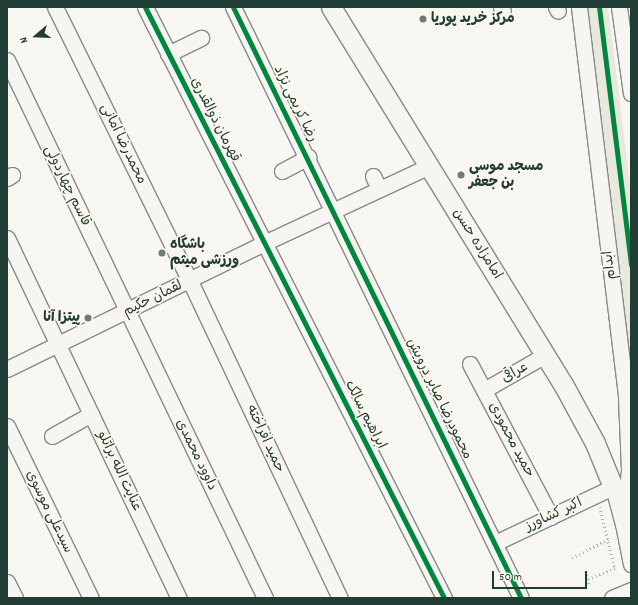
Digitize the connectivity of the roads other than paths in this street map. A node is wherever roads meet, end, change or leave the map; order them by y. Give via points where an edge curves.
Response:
1 (56, 7) edge
2 (145, 7) edge
3 (234, 7) edge
4 (331, 7) edge
5 (579, 7) edge
6 (619, 7) edge
7 (201, 38) dead end
8 (168, 54) junction
9 (7, 60) edge
10 (631, 93) edge
11 (308, 157) junction
12 (429, 166) junction
13 (282, 171) dead end
14 (373, 176) dead end
15 (379, 190) junction
16 (334, 211) junction
17 (7, 238) edge
18 (264, 244) junction
19 (190, 281) junction
20 (127, 311) junction
21 (58, 345) junction
22 (545, 355) junction
23 (470, 364) dead end
24 (7, 369) edge
25 (484, 390) junction
26 (91, 414) junction
27 (7, 426) edge
28 (52, 436) dead end
29 (613, 487) junction
30 (551, 517) junction
31 (623, 524) junction
32 (494, 543) junction
33 (631, 563) edge
34 (7, 582) edge
35 (631, 590) edge
36 (15, 598) edge
37 (91, 598) edge
38 (179, 598) edge
39 (265, 598) edge
40 (340, 598) edge
41 (444, 598) edge
42 (521, 598) edge
43 (612, 598) edge

1 - 19 street, محمدرضا امانی
2 - 8 street, قهرمان ذوالقدری
3 - 11 street, رضا کریمی نژاد
4 - 12 main road, امامزاده حسن
5 - 31 street, ابدام via 626,398 629,470
6 - 10 street
7 - 8 street
8 - 18 street, قهرمان ذوالقدری
9 - 20 street, قاسم چهاردولی
11 - 13 street
11 - 16 street, رضا کریمی نژاد
12 - 15 street, لقمان حکیم
12 - 22 main road, امامزاده حسن
14 - 15 street
15 - 16 street, لقمان حکیم
16 - 18 street, لقمان حکیم
16 - 32 street, محمودرضا صابر درویش
17 - 21 street, عنایت الله براتلو
18 - 19 street, لقمان حکیم
18 - 41 street, ابراهیم سالک
19 - 20 street, لقمان حکیم
19 - 40 street, حمید افراخته
20 - 21 street, لقمان حکیم
20 - 39 street, داوود محمدی
21 - 24 street, لقمان حکیم
21 - 26 street, عنایت الله براتلو
22 - 25 street, عراقی
22 - 29 main road, امامزاده حسن via 580,413
23 - 25 street, حمید محمودی
25 - 30 street, حمید محمودی
26 - 28 street
26 - 38 street, عنایت الله براتلو
27 - 37 street, سیدعلی موسوی
29 - 30 street, اکبر کشاورز
29 - 31 street
30 - 32 street, اکبر کشاورز
31 - 33 street
32 - 42 street, محمودرضا صابر درویش
34 - 36 street
35 - 43 street

